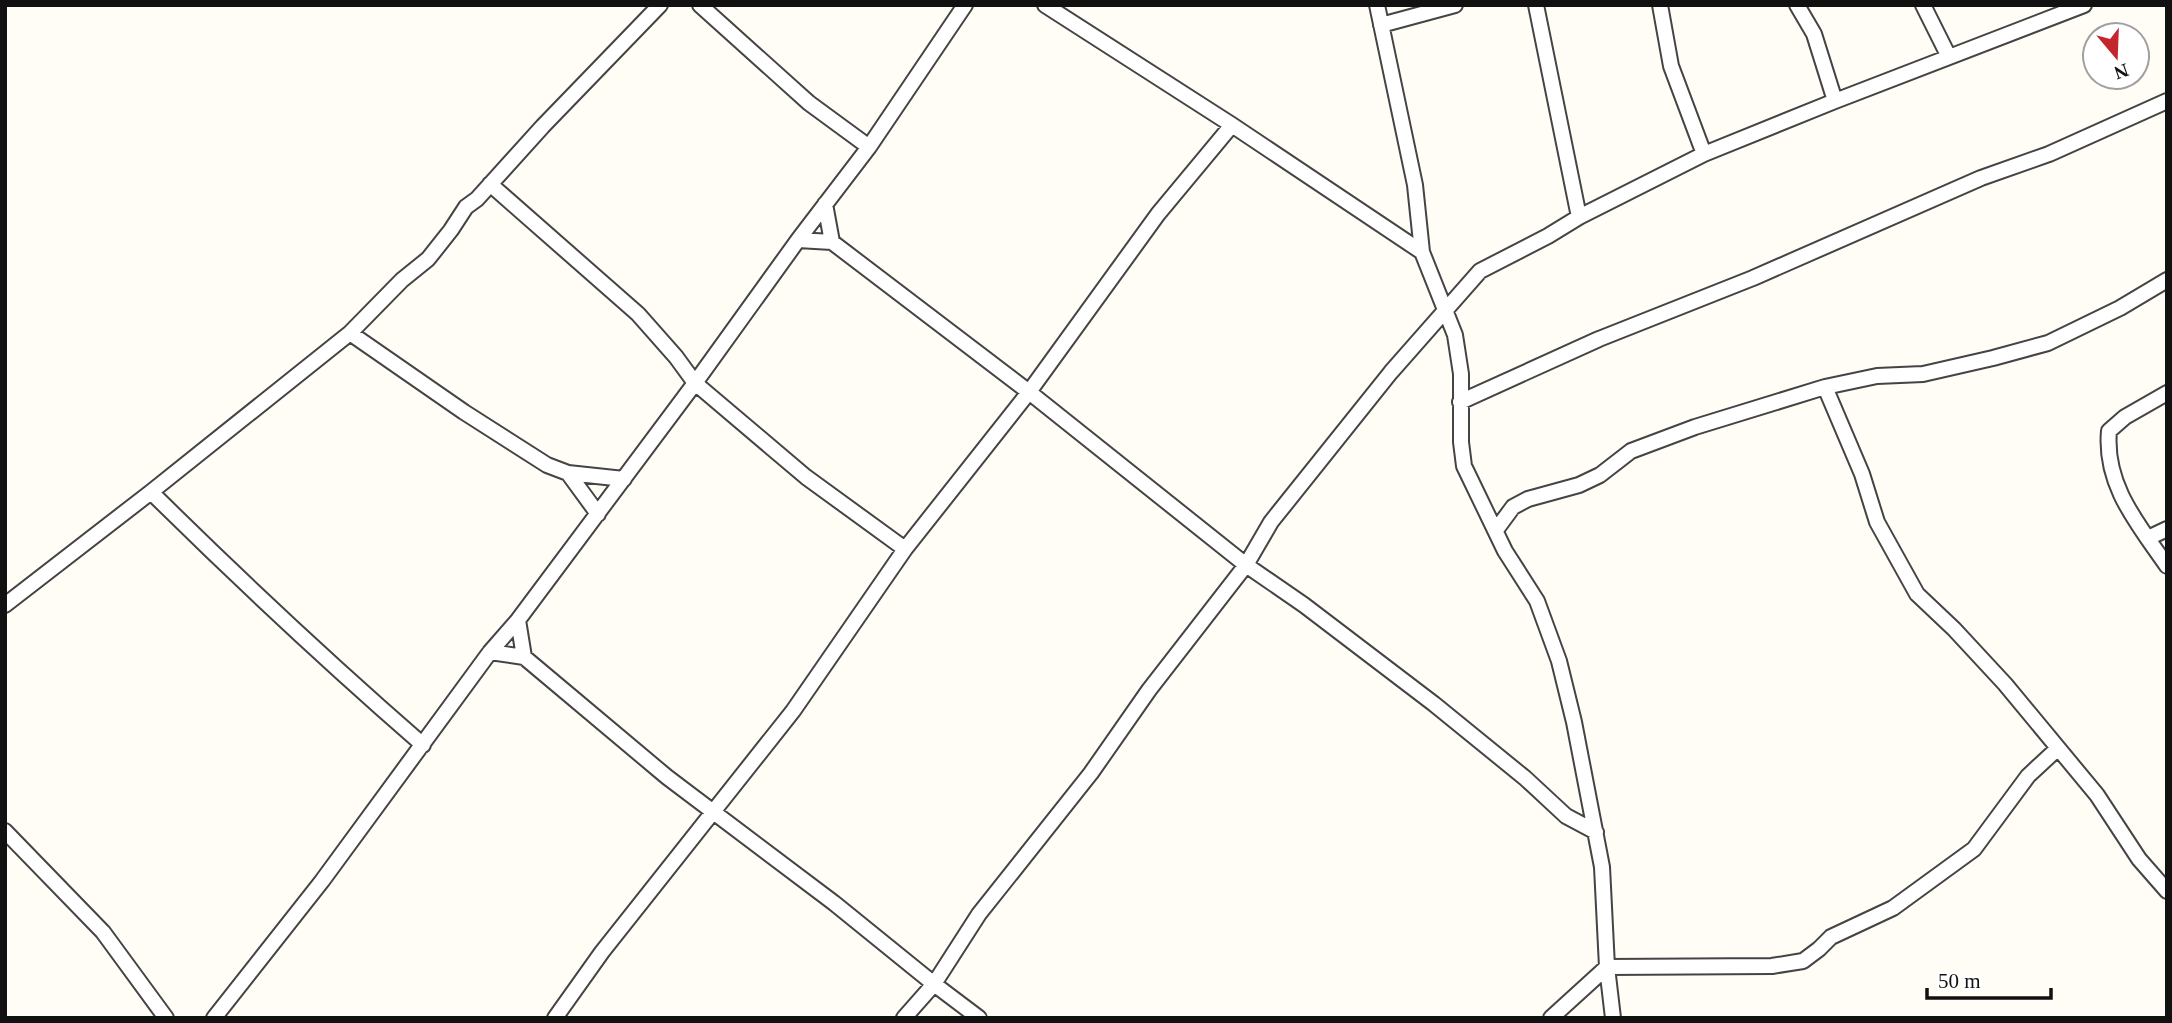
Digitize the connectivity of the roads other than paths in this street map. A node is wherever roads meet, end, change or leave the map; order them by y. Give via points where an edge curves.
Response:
1 (660, 5) edge
2 (699, 5) edge
3 (965, 5) edge
4 (1045, 5) edge
5 (1377, 5) edge
6 (1455, 5) edge
7 (1536, 5) edge
8 (1660, 5) edge
9 (1797, 5) edge
10 (1923, 5) edge
11 (2084, 5) edge
12 (1381, 25) junction
13 (1949, 57) junction
14 (1835, 101) junction
15 (2167, 102) edge
16 (1231, 125) junction
17 (869, 147) junction
18 (1704, 155) junction
19 (490, 184) junction
20 (825, 204) junction
21 (1580, 217) junction
22 (798, 240) junction
23 (832, 242) junction
24 (1422, 252) junction
25 (2167, 280) edge
26 (1446, 309) junction
27 (350, 333) junction
28 (695, 383) junction
29 (1825, 387) junction
30 (1029, 391) junction
31 (2167, 393) edge
32 (1460, 402) junction
33 (568, 473) junction
34 (624, 479) junction
35 (151, 492) junction
36 (597, 514) junction
37 (2167, 529) edge
38 (1496, 530) junction
39 (2148, 538) junction
40 (905, 549) junction
41 (1246, 565) junction
42 (2167, 566) edge
43 (5, 605) edge
44 (518, 621) junction
45 (491, 652) junction
46 (524, 657) junction
47 (423, 745) junction
48 (2057, 748) junction
49 (713, 812) junction
50 (5, 831) edge
51 (1596, 832) junction
52 (2167, 891) edge
53 (1607, 967) junction
54 (933, 984) junction
55 (1553, 1017) edge
56 (166, 1018) edge
57 (214, 1018) edge
58 (555, 1018) edge
59 (904, 1018) edge
60 (979, 1018) edge
61 (1613, 1018) edge

1 - 19 street
2 - 17 street via 809,103
3 - 17 street
4 - 16 street
5 - 12 street
6 - 12 street
7 - 21 street
8 - 18 street via 1671,66
9 - 14 street via 1814,34
10 - 13 street
11 - 13 street
12 - 24 street via 1415,185
13 - 14 street
14 - 18 street
15 - 32 street via 1599,339
16 - 24 street
16 - 30 street via 1158,214
17 - 20 street
18 - 21 street
19 - 27 street via 466,207 428,259
19 - 28 street via 638,314
20 - 22 street
20 - 23 street
21 - 26 street via 1480,271
22 - 23 street
22 - 28 street
23 - 30 street
24 - 26 street
25 - 29 street via 2048,343 1923,374 1877,376
26 - 32 street via 1461,374
26 - 41 street via 1271,522
27 - 33 street via 524,452
27 - 35 street
28 - 34 street
28 - 40 street via 806,477
29 - 38 street via 1631,451 1579,485 1513,507
29 - 48 street via 1877,522 1917,594 2005,684
30 - 40 street
30 - 41 street
31 - 39 street via 2125,416 2109,431 2117,488
32 - 38 street via 1464,466
33 - 34 street
33 - 36 street
34 - 36 street
35 - 43 street
35 - 47 street via 223,564
36 - 44 street
37 - 39 street
38 - 51 street via 1537,601 1559,661
39 - 42 street
40 - 49 street via 793,711
41 - 51 street via 1434,704 1566,816
41 - 54 street via 979,914
44 - 45 street
44 - 46 street
45 - 46 street
45 - 47 street
46 - 49 street
47 - 57 street
48 - 52 street via 2097,794 2139,859
48 - 53 street via 2028,776 1974,849 1893,908 1831,937 1803,961 1772,966
49 - 54 street
49 - 58 street
50 - 56 street via 103,932
51 - 53 street
53 - 55 street
53 - 61 street
54 - 59 street
54 - 60 street

